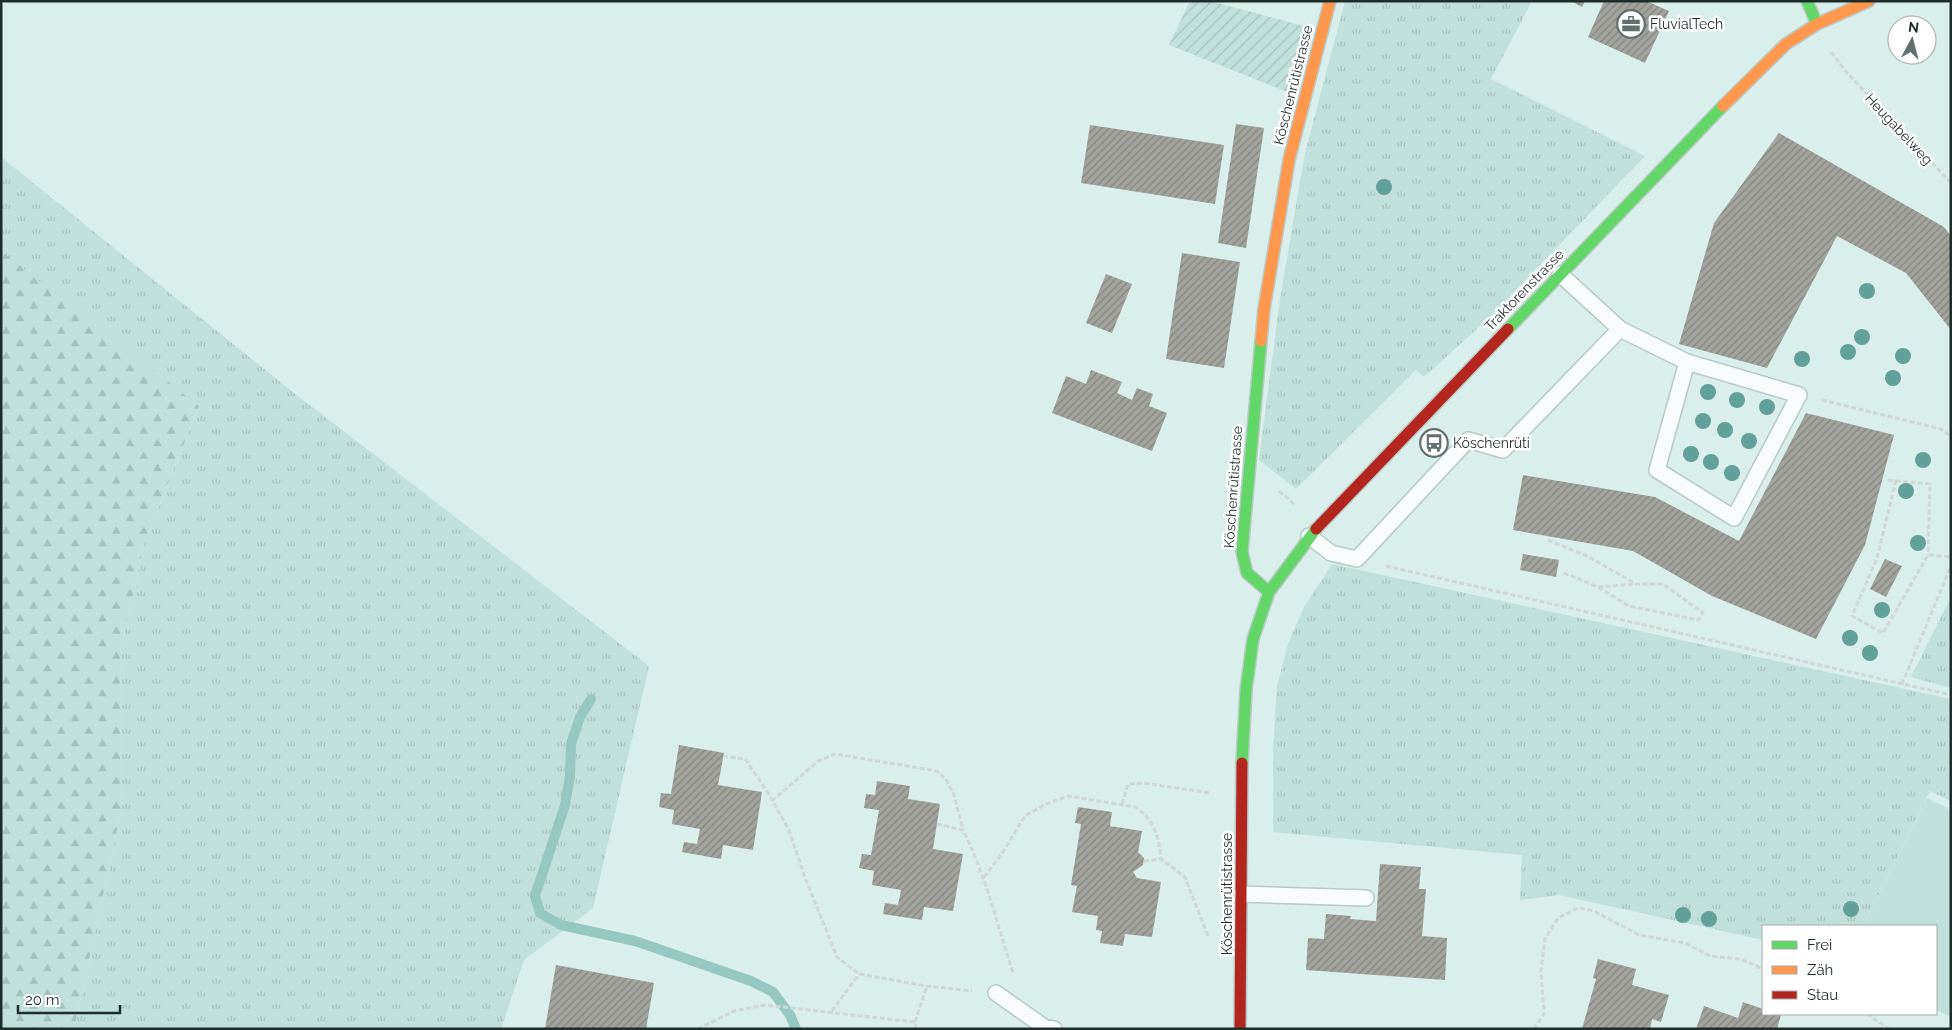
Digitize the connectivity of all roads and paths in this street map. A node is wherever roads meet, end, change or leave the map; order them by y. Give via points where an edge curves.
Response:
1 (1330, 1) edge
2 (1807, 1) edge
3 (1869, 1) edge
4 (1817, 24) junction
5 (1848, 74) dead end
6 (1951, 183) edge
7 (1560, 274) junction
8 (1620, 329) junction
9 (1687, 362) junction
10 (1799, 395) junction
11 (1951, 436) edge
12 (1888, 480) dead end
13 (1896, 480) junction
14 (1309, 536) junction
15 (1548, 540) dead end
16 (1928, 555) junction
17 (1951, 557) edge
18 (1357, 559) junction
19 (1951, 566) edge
20 (1564, 574) dead end
21 (1636, 584) junction
22 (1598, 587) junction
23 (1269, 592) junction
24 (1902, 684) junction
25 (1951, 695) edge
26 (723, 756) dead end
27 (1242, 795) junction
28 (772, 801) junction
29 (1122, 804) junction
30 (937, 824) dead end
31 (963, 830) junction
32 (1161, 859) junction
33 (1144, 862) dead end
34 (984, 877) junction
35 (1242, 894) junction
36 (1366, 898) dead end
37 (1209, 939) dead end
38 (1762, 969) edge
39 (859, 974) junction
40 (927, 986) junction
41 (996, 993) joint
42 (832, 1011) junction
43 (1868, 1015) edge
44 (1028, 1016) junction
45 (915, 1022) junction
46 (698, 1029) edge
47 (916, 1029) edge
48 (1054, 1029) edge
49 (1240, 1029) edge
50 (1534, 1029) edge
51 (1889, 1029) edge

1 - 23 street, Köschenrütistrasse via 1289,160 1264,308 1242,552 1248,573
2 - 4 street
3 - 4 street, Traktorenstrasse
4 - 7 street, Traktorenstrasse via 1786,44 1738,90
5 - 6 path, Heugabelweg
7 - 8 lane
7 - 14 street, Traktorenstrasse
8 - 9 lane
8 - 18 lane via 1504,450 1468,440
9 - 10 lane
9 - 10 lane via 1657,470 1734,518
10 - 11 path via 1941,429
12 - 13 path
13 - 16 path via 1930,484
13 - 16 path via 1877,558 1852,616 1883,633
14 - 18 lane via 1331,553
14 - 23 street, Traktorenstrasse
15 - 21 path via 1587,556
16 - 17 path
18 - 24 path
19 - 24 path
20 - 22 path
21 - 22 path
21 - 22 path via 1663,584 1703,613 1698,620 1629,606
23 - 27 street, Köschenrütistrasse via 1253,639 1246,690
24 - 25 path
26 - 28 path via 745,759
27 - 29 path via 1128,784
27 - 35 street, Köschenrütistrasse
28 - 31 path via 818,761 835,754 937,772 946,779 954,795
28 - 39 path via 789,830 837,957
29 - 32 path via 1144,812 1160,840
29 - 34 path via 1068,796 1046,804 1025,816
30 - 31 path
31 - 34 path
32 - 33 path
32 - 37 path via 1184,877
34 - 44 path
35 - 36 lane
35 - 49 street, Köschenrütistrasse
38 - 50 path via 1741,959 1710,956 1685,943 1639,936 1594,911 1578,908 1558,918 1545,939 1541,970 1544,1014
39 - 40 path
39 - 42 path
40 - 41 path
40 - 45 path
41 - 44 lane
42 - 45 path
42 - 46 path via 765,1005 734,1011
43 - 51 path
44 - 48 lane via 1044,1027
45 - 47 path

